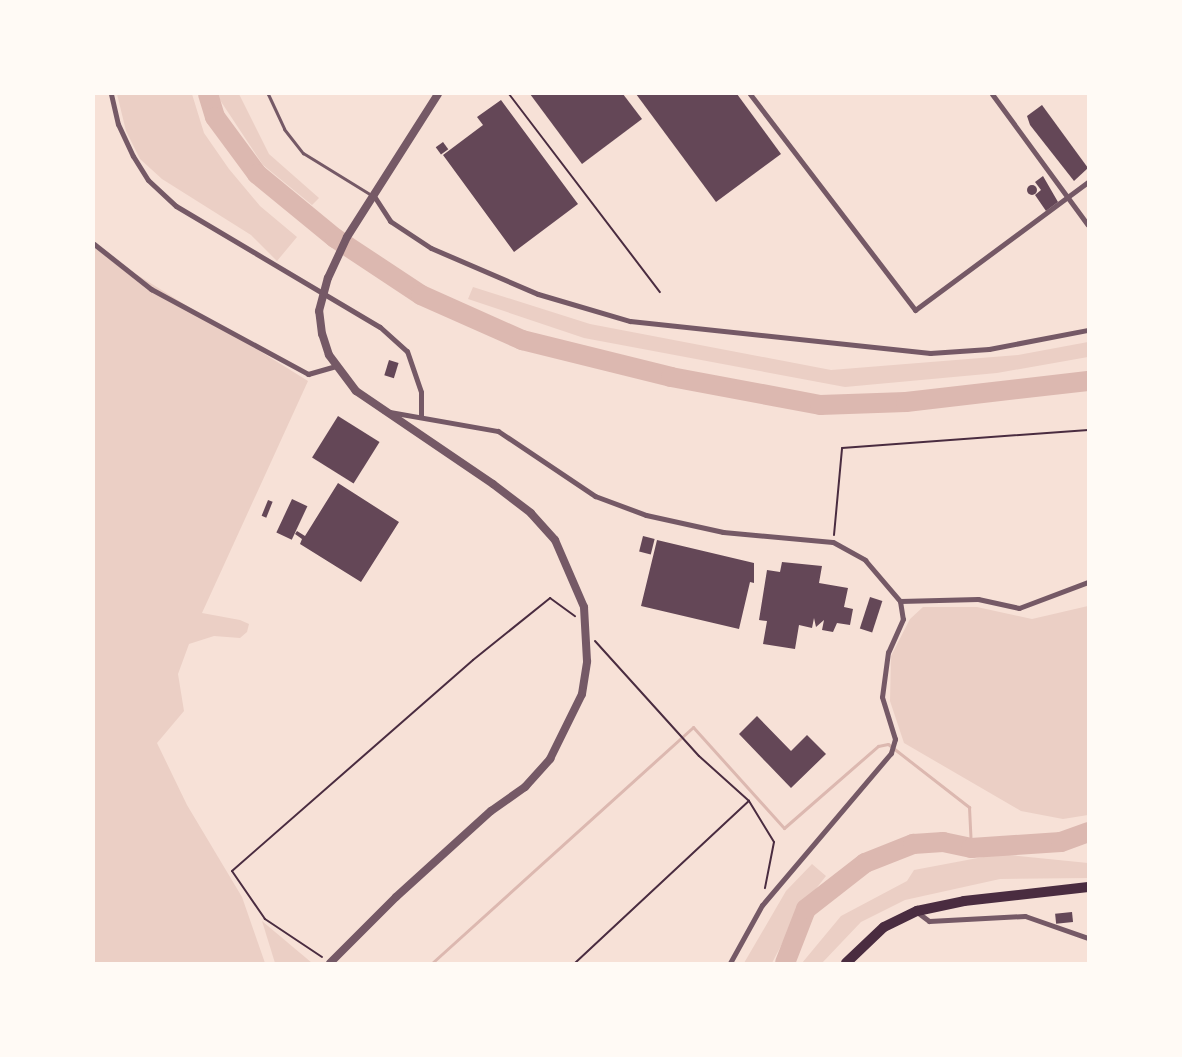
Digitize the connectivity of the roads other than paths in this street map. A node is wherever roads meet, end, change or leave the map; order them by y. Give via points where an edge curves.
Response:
1 (111, 94) edge
2 (268, 94) edge
3 (438, 94) edge
4 (750, 94) edge
5 (992, 94) edge
6 (1088, 182) edge
7 (374, 196) junction
8 (1068, 197) junction
9 (1088, 225) edge
10 (94, 244) edge
11 (323, 293) junction
12 (1088, 330) edge
13 (336, 366) junction
14 (382, 412) junction
15 (421, 417) junction
16 (1088, 582) edge
17 (900, 601) junction
18 (1088, 886) edge
19 (917, 911) junction
20 (1088, 938) edge
21 (332, 962) edge
22 (730, 963) edge
23 (846, 963) edge

1 - 11 street via 118,124 148,180 176,206
2 - 7 lane via 284,129 303,153
3 - 7 street
4 - 8 street via 915,310
5 - 8 street
6 - 8 street
7 - 11 street
7 - 12 street via 390,221 431,248 538,294 630,320 930,353 989,349
8 - 9 street
10 - 13 street via 151,288 308,374
11 - 13 street via 322,334
11 - 15 street via 380,327 407,352 421,392
13 - 14 street via 356,391
14 - 15 street via 391,409
14 - 21 street via 531,513 555,540 572,572 587,628 582,694 550,759 525,787 491,811 396,897
15 - 17 street via 498,430 595,496 646,515 723,532 833,542 866,560
16 - 17 street via 1019,608 978,599
17 - 22 street via 903,619 888,652 882,697 895,739 891,753 762,905
18 - 19 main road via 964,901
19 - 20 street via 929,921 1025,916
19 - 23 main road via 884,928

